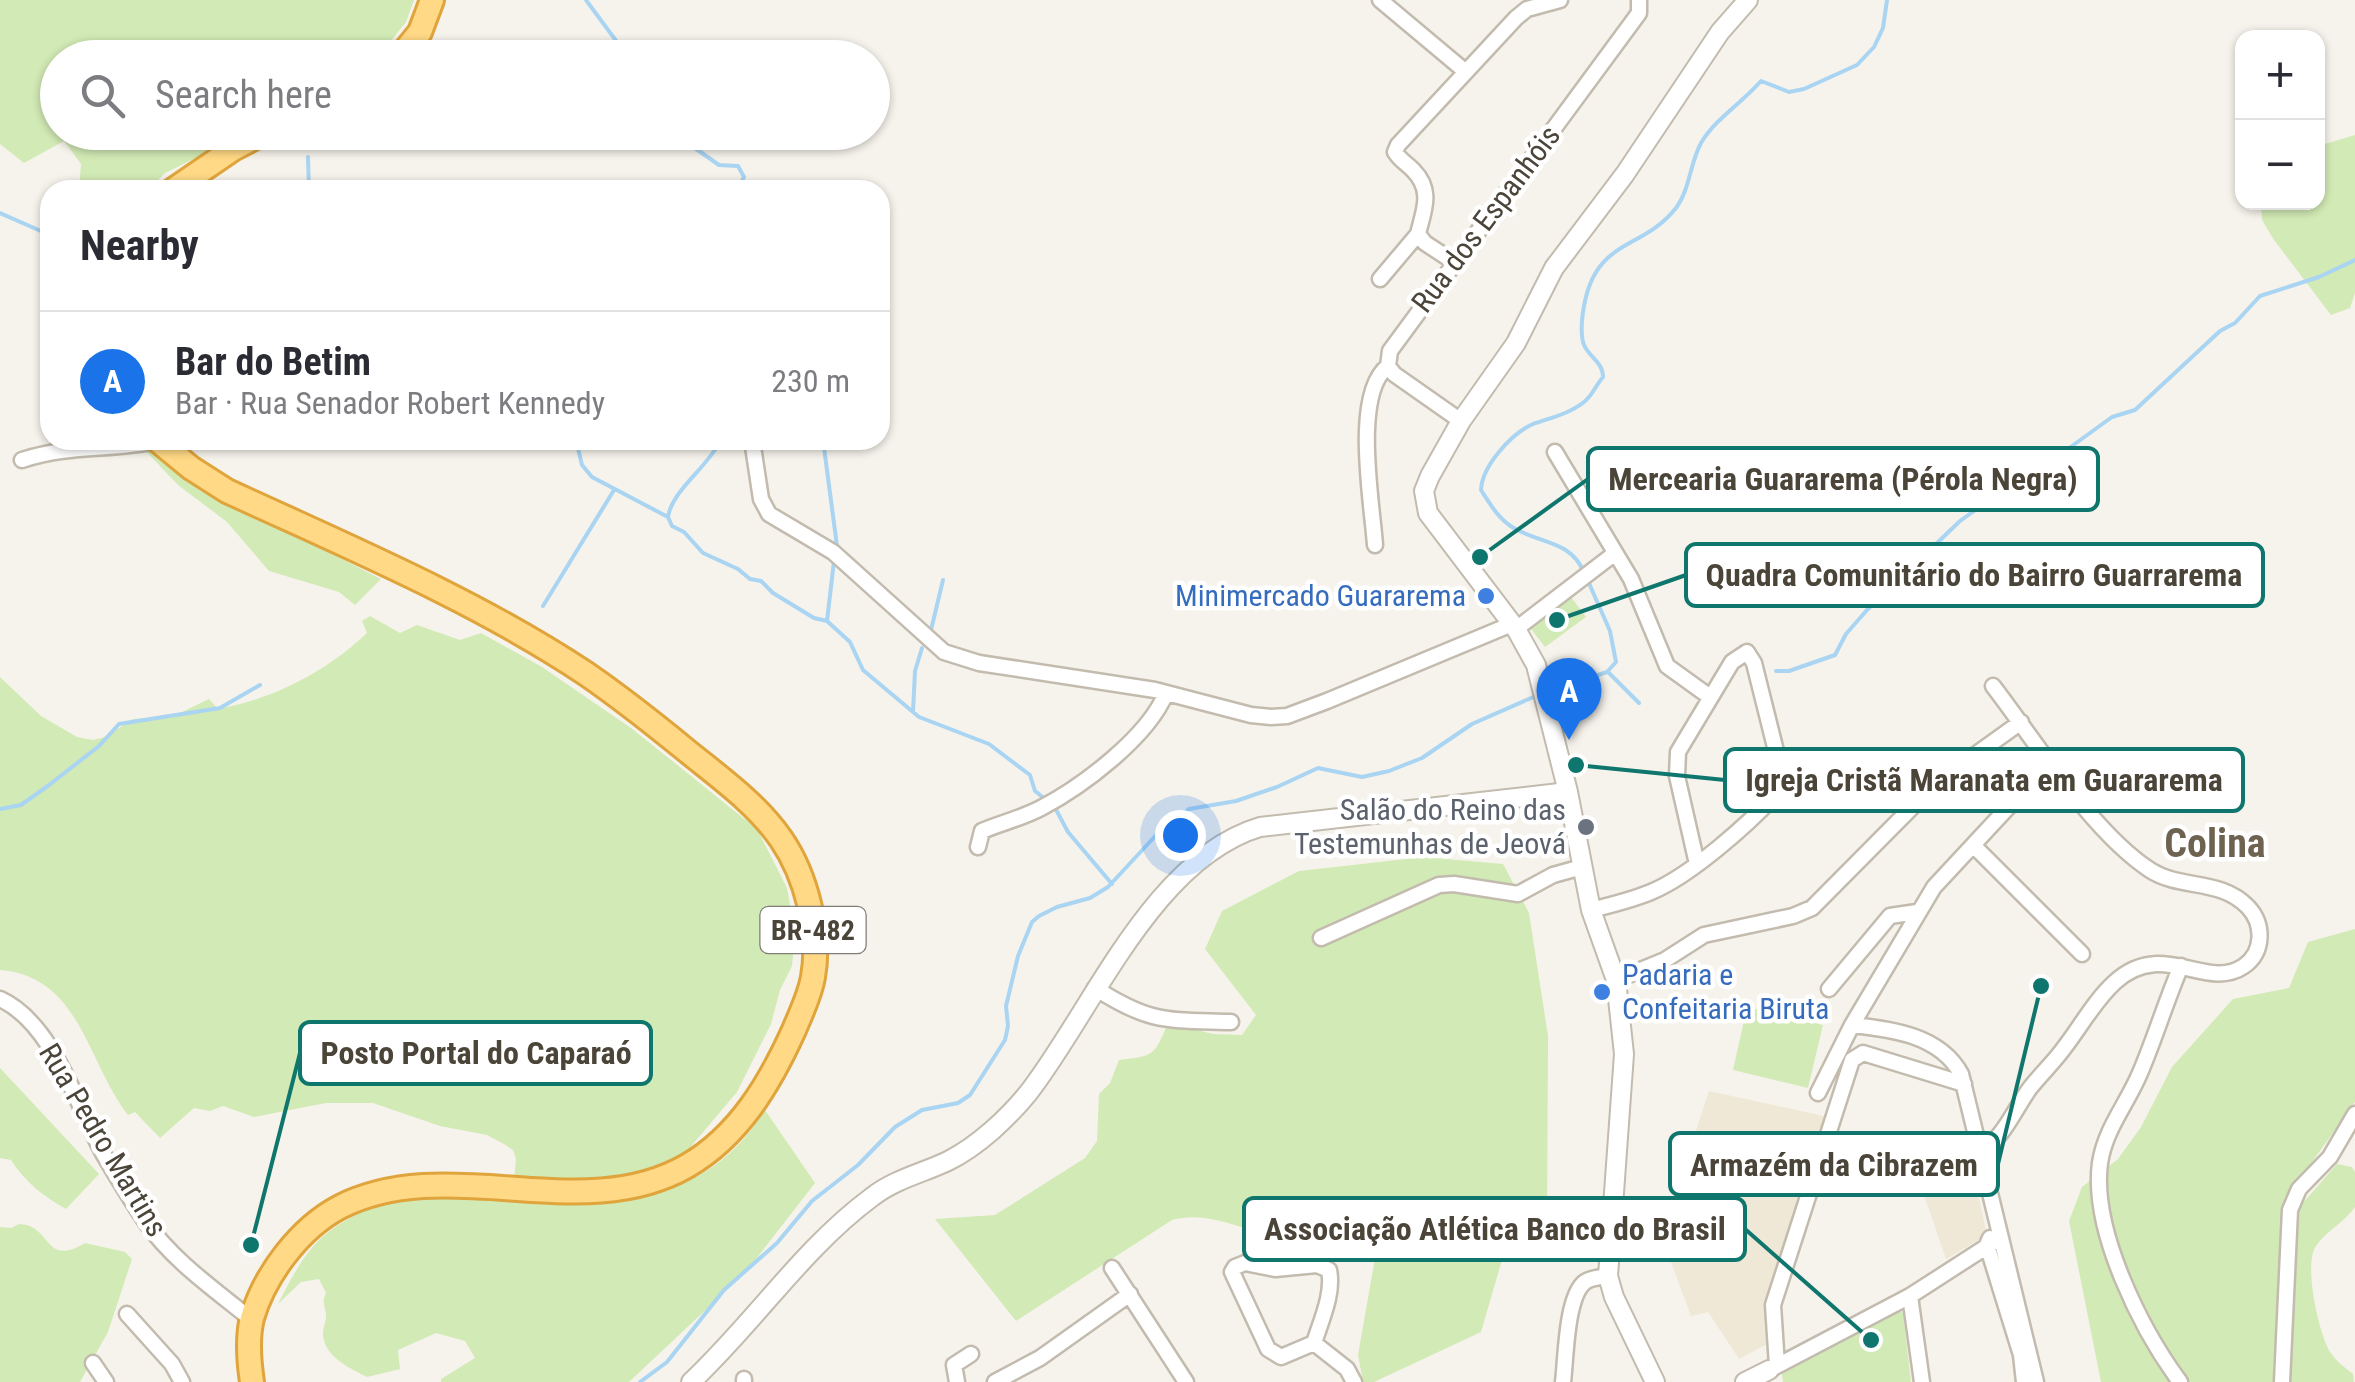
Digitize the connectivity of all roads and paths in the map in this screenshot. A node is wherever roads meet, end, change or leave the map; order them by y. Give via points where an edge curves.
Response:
1 (432, 0) edge
2 (1380, 0) edge
3 (1560, 0) edge
4 (1639, 0) edge
5 (1748, 0) edge
6 (414, 40) edge
7 (1466, 72) junction
8 (232, 150) edge
9 (188, 180) edge
10 (1418, 234) junction
11 (1454, 262) junction
12 (1380, 279) dead end
13 (1388, 366) junction
14 (1461, 422) junction
15 (54, 450) edge
16 (170, 450) edge
17 (754, 450) edge
18 (1555, 452) dead end
19 (22, 460) dead end
20 (1375, 544) dead end
21 (1614, 554) junction
22 (1514, 626) junction
23 (1993, 686) dead end
24 (1166, 693) junction
25 (1710, 697) junction
26 (2021, 722) junction
27 (1568, 792) junction
28 (2081, 801) junction
29 (1973, 846) junction
30 (978, 847) dead end
31 (1697, 864) junction
32 (1582, 868) junction
33 (1592, 910) junction
34 (1917, 912) junction
35 (1321, 938) dead end
36 (2082, 954) dead end
37 (2181, 966) junction
38 (1616, 980) junction
39 (1095, 988) junction
40 (1829, 989) dead end
41 (0, 999) edge
42 (1231, 1022) dead end
43 (1852, 1024) junction
44 (1964, 1084) junction
45 (1818, 1093) dead end
46 (2355, 1114) edge
47 (1979, 1152) junction
48 (1818, 1171) junction
49 (1995, 1235) junction
50 (1112, 1268) dead end
51 (1608, 1276) junction
52 (1130, 1294) junction
53 (1910, 1296) junction
54 (127, 1314) dead end
55 (252, 1320) junction
56 (1314, 1343) junction
57 (971, 1354) dead end
58 (93, 1364) dead end
59 (2028, 1365) junction
60 (1775, 1373) edge
61 (106, 1382) edge
62 (182, 1382) edge
63 (252, 1382) edge
64 (691, 1382) edge
65 (956, 1382) edge
66 (996, 1382) edge
67 (1186, 1382) edge
68 (1354, 1382) edge
69 (1564, 1382) edge
70 (1655, 1382) edge
71 (1745, 1382) edge
72 (1922, 1382) edge
73 (2024, 1382) edge
74 (2036, 1382) edge
75 (2180, 1382) edge
76 (2282, 1382) edge

1 - 6 highway
2 - 7 street
3 - 7 street via 1516,18
4 - 11 street, Rua dos Espanhóis via 1639,13
5 - 14 street via 1566,252 1516,344
7 - 10 street via 1396,152 1426,195
8 - 9 highway
10 - 11 street
10 - 12 street
11 - 13 street, Rua dos Espanhóis via 1390,351
13 - 14 street
13 - 20 street, Rua dos Espanhóis via 1374,383 1367,416
14 - 22 street via 1424,491 1428,513
15 - 19 street
16 - 55 highway, BR-482 via 226,490 480,611 647,718 764,818 789,853 813,924 813,982 777,1066 738,1124 706,1155 666,1178 612,1190 451,1186 346,1204 296,1243
17 - 24 street via 769,514 833,552 944,652
18 - 21 street
21 - 22 street
21 - 25 street via 1668,666
22 - 24 street via 1286,716 1251,716
22 - 27 street via 1544,691
23 - 26 street
24 - 30 street via 1137,738 1050,803 982,831
25 - 31 street via 1676,761
25 - 31 street via 1747,652 1782,786
26 - 28 street
26 - 38 street via 1936,783 1812,908 1704,936
27 - 32 street
27 - 39 street via 1243,832 1178,876
28 - 29 street via 2054,789 2026,794
28 - 37 street via 2152,871 2222,888 2250,909 2260,938 2244,966 2214,973
29 - 34 street
29 - 36 street
31 - 33 street via 1652,892
32 - 33 street
32 - 35 street via 1553,874 1518,894 1438,885
33 - 38 street
34 - 40 street via 1890,916
34 - 43 street
37 - 47 street via 2152,962 2116,980 1991,1146
37 - 75 street via 2099,1168 2103,1212 2124,1286
38 - 51 street via 1624,1054
39 - 42 street via 1148,1018
39 - 64 street via 1008,1115 950,1160 873,1196 806,1256
41 - 55 street, Rua Pedro Martins via 29,1018 48,1044 146,1222
43 - 44 street via 1928,1043 1950,1059
43 - 45 street
44 - 47 street
44 - 48 street via 1857,1055
46 - 76 street via 2330,1157 2298,1189 2290,1210
47 - 48 street
47 - 49 street
48 - 60 street via 1773,1305
49 - 53 street
49 - 59 street
50 - 52 street
51 - 69 street via 1586,1281 1576,1293
51 - 70 street
52 - 66 street
52 - 67 street
53 - 60 street
53 - 72 street
54 - 62 street
55 - 63 highway, BR-482
56 - 56 street via 1331,1276 1325,1266 1235,1266 1232,1272 1274,1356
56 - 68 street
57 - 65 street via 954,1365
58 - 61 street
59 - 73 street
59 - 74 street
60 - 71 street

